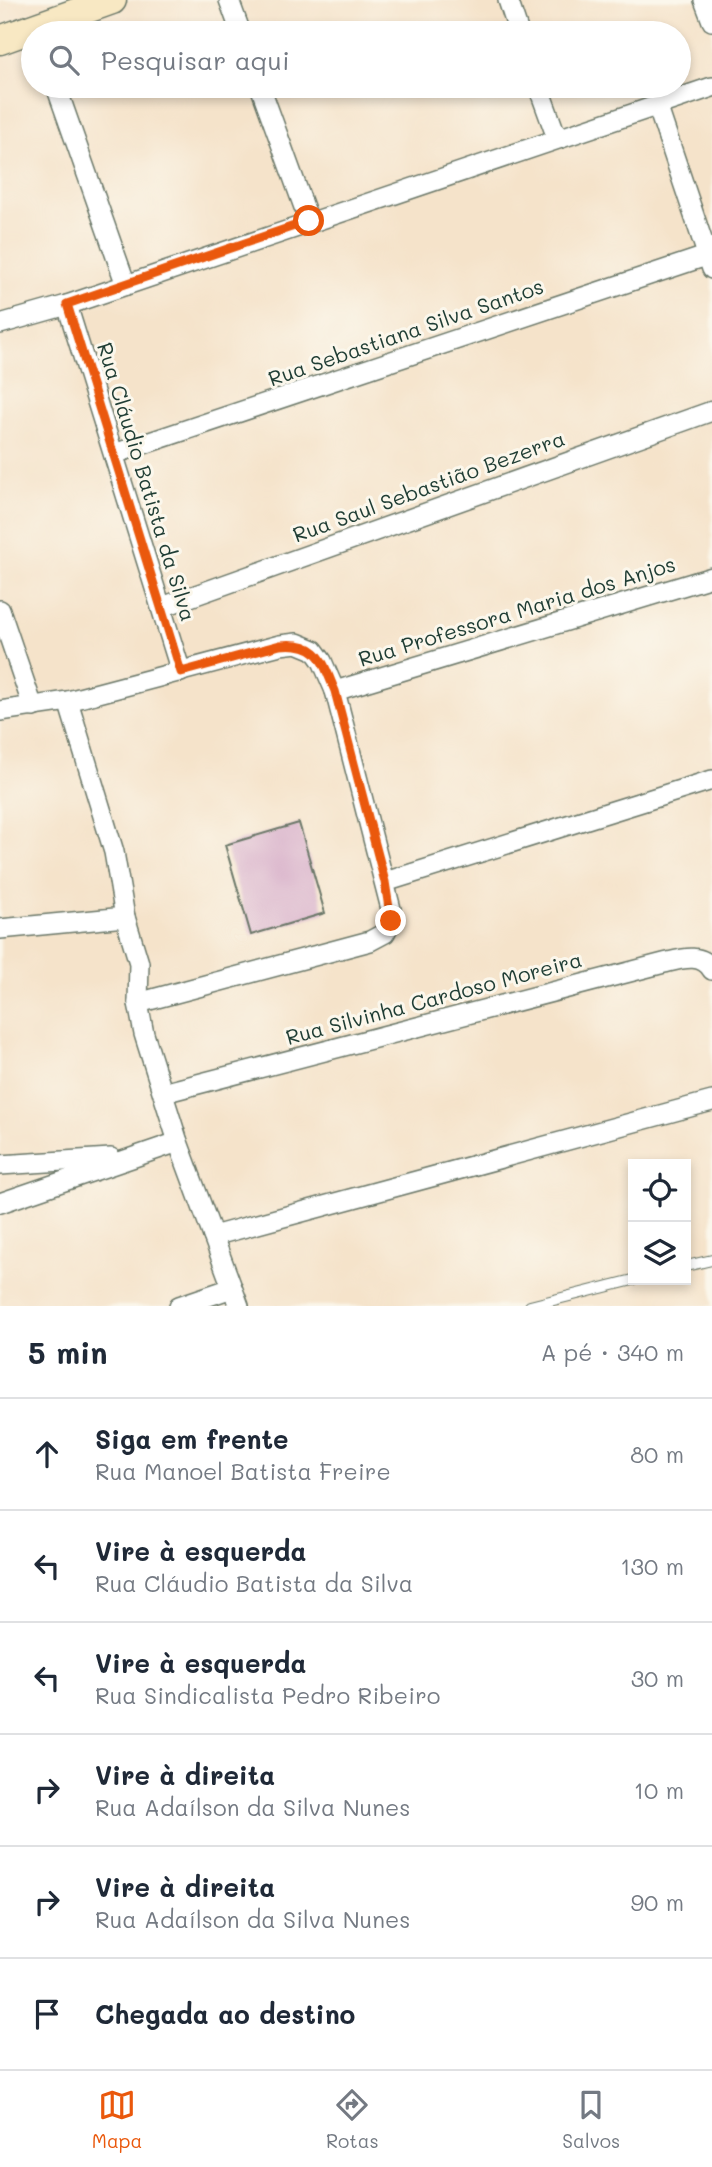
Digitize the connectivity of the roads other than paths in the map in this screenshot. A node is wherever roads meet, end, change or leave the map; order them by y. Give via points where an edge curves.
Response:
1 (229, 0) edge
2 (508, 0) edge
3 (704, 0) edge
4 (107, 1) edge
5 (58, 21) edge
6 (237, 21) edge
7 (515, 21) edge
8 (712, 21) edge
9 (21, 34) edge
10 (0, 40) edge
11 (712, 87) edge
12 (691, 93) edge
13 (60, 98) edge
14 (264, 98) edge
15 (542, 98) edge
16 (676, 98) edge
17 (657, 104) junction
18 (557, 138) junction
19 (309, 221) junction
20 (711, 260) edge
21 (126, 285) junction
22 (67, 304) junction
23 (0, 324) edge
24 (712, 411) edge
25 (114, 454) junction
26 (712, 577) edge
27 (162, 607) junction
28 (0, 610) edge
29 (181, 672) junction
30 (335, 691) junction
31 (68, 701) junction
32 (33, 708) junction
33 (0, 711) edge
34 (712, 780) edge
35 (385, 882) junction
36 (125, 917) junction
37 (0, 929) edge
38 (712, 970) edge
39 (138, 1003) junction
40 (163, 1093) junction
41 (704, 1103) edge
42 (177, 1142) junction
43 (135, 1157) junction
44 (0, 1165) edge
45 (0, 1203) edge
46 (214, 1236) junction
47 (712, 1260) edge
48 (691, 1265) edge
49 (628, 1281) edge
50 (235, 1297) edge
51 (179, 1306) edge
52 (530, 1306) edge

1 - 6 street
2 - 7 street
3 - 8 street
4 - 5 main road
9 - 10 main road
11 - 12 street
13 - 21 street
14 - 19 street
15 - 18 street
16 - 17 street
17 - 18 street
17 - 20 street
18 - 19 street
19 - 21 street
20 - 25 street, Rua Sebastiana Silva Santos
21 - 22 street
22 - 23 street
22 - 25 street, Rua Cláudio Batista da Silva
24 - 27 street, Rua Saul Sebastião Bezerra
25 - 27 street, Rua Cláudio Batista da Silva
26 - 30 street, Rua Professora Maria dos Anjos
27 - 29 street, Rua Cláudio Batista da Silva
28 - 32 street
29 - 30 street via 296,643 314,650
29 - 31 street
30 - 35 street
31 - 32 street
31 - 36 street via 114,852
32 - 33 street
34 - 35 street
35 - 39 street via 391,921 385,933 370,941
36 - 37 street
36 - 39 street via 138,963
38 - 40 street, Rua Silvinha Cardoso Moreira via 707,961 699,959 664,962
39 - 40 street
40 - 42 street
41 - 46 street
42 - 43 street
42 - 46 street
43 - 44 street
43 - 45 street
46 - 50 street
47 - 48 lane
49 - 52 lane
50 - 51 street

